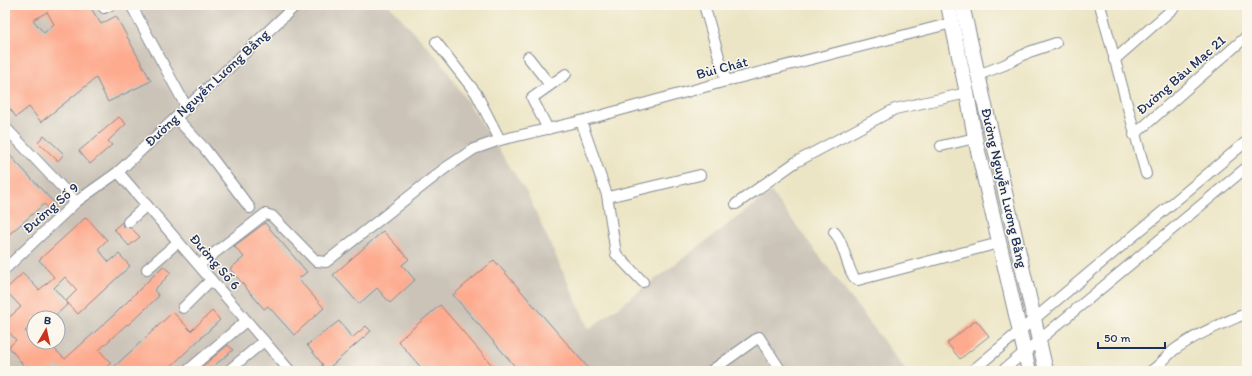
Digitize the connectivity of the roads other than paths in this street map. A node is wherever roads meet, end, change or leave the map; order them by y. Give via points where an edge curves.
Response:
1 (131, 5) edge
2 (296, 5) edge
3 (704, 5) edge
4 (948, 5) edge
5 (962, 5) edge
6 (1100, 5) edge
7 (1177, 5) edge
8 (952, 23) junction
9 (1247, 36) edge
10 (436, 42) dead end
11 (1056, 43) dead end
12 (528, 57) dead end
13 (1114, 60) junction
14 (566, 74) dead end
15 (978, 75) junction
16 (726, 81) junction
17 (550, 85) junction
18 (967, 93) junction
19 (186, 108) junction
20 (176, 118) junction
21 (582, 121) junction
22 (5, 127) edge
23 (548, 129) junction
24 (1134, 135) junction
25 (975, 138) junction
26 (500, 140) junction
27 (1247, 142) edge
28 (942, 146) dead end
29 (1247, 167) edge
30 (118, 172) junction
31 (1146, 174) dead end
32 (700, 175) dead end
33 (608, 197) junction
34 (76, 202) junction
35 (736, 204) dead end
36 (147, 205) junction
37 (250, 208) dead end
38 (128, 222) dead end
39 (834, 232) dead end
40 (178, 242) junction
41 (999, 243) junction
42 (199, 265) junction
43 (5, 269) edge
44 (147, 269) dead end
45 (211, 280) junction
46 (643, 282) dead end
47 (183, 308) dead end
48 (1247, 313) edge
49 (1035, 319) junction
50 (246, 321) junction
51 (1020, 331) junction
52 (1039, 340) junction
53 (264, 341) junction
54 (1025, 351) junction
55 (187, 371) edge
56 (228, 371) edge
57 (290, 371) edge
58 (711, 371) edge
59 (781, 371) edge
60 (972, 371) edge
61 (1002, 371) edge
62 (1029, 371) edge
63 (1046, 371) edge
64 (1151, 371) edge

1 - 19 street
2 - 19 street, Đường Nguyễn Lương Bằng
3 - 16 street
4 - 8 highway, Đường Nguyễn Lương Bằng
5 - 15 highway, Đường Nguyễn Lương Bằng
6 - 13 street
7 - 13 street
8 - 16 street, Bùi Chát
8 - 18 highway, Đường Nguyễn Lương Bằng
9 - 24 street, Đường Bàu Mạc 21
10 - 26 street via 476,93
11 - 15 street
12 - 17 street
13 - 24 street
14 - 17 street
15 - 49 highway, Đường Nguyễn Lương Bằng
16 - 21 street, Bùi Chát
17 - 23 street via 532,99
18 - 25 highway, Đường Nguyễn Lương Bằng
18 - 35 street via 895,109 796,162
19 - 20 street, Đường Nguyễn Lương Bằng
20 - 30 street, Đường Nguyễn Lương Bằng
20 - 37 street
21 - 23 street, Bùi Chát
21 - 33 street
22 - 34 street
23 - 26 street, Bùi Chát
24 - 31 street
25 - 28 street
25 - 41 highway, Đường Nguyễn Lương Bằng
26 - 42 street, Bùi Chát via 456,160 326,262 316,261 272,216 265,214
27 - 49 street
29 - 52 street
30 - 34 street, Đường Số 9
30 - 36 street, Đường Số 6
32 - 33 street
33 - 46 street via 616,254
34 - 43 street, Đường Số 9
36 - 38 street
36 - 40 street, Đường Số 6
39 - 41 street via 841,240 851,275 858,280
40 - 42 street, Đường Số 6
40 - 44 street
41 - 51 highway, Đường Nguyễn Lương Bằng
42 - 45 street, Đường Số 6
45 - 47 street
45 - 50 street, Đường Số 6
48 - 64 street via 1173,351
49 - 51 street
49 - 52 highway, Đường Nguyễn Lương Bằng
50 - 53 street, Đường Số 6
50 - 55 street
51 - 54 highway, Đường Nguyễn Lương Bằng
51 - 60 street
52 - 54 street
52 - 63 highway, Đường Nguyễn Lương Bằng
53 - 56 street
53 - 57 street, Đường Số 6
54 - 61 street
54 - 62 highway, Đường Nguyễn Lương Bằng
58 - 59 street via 759,337

